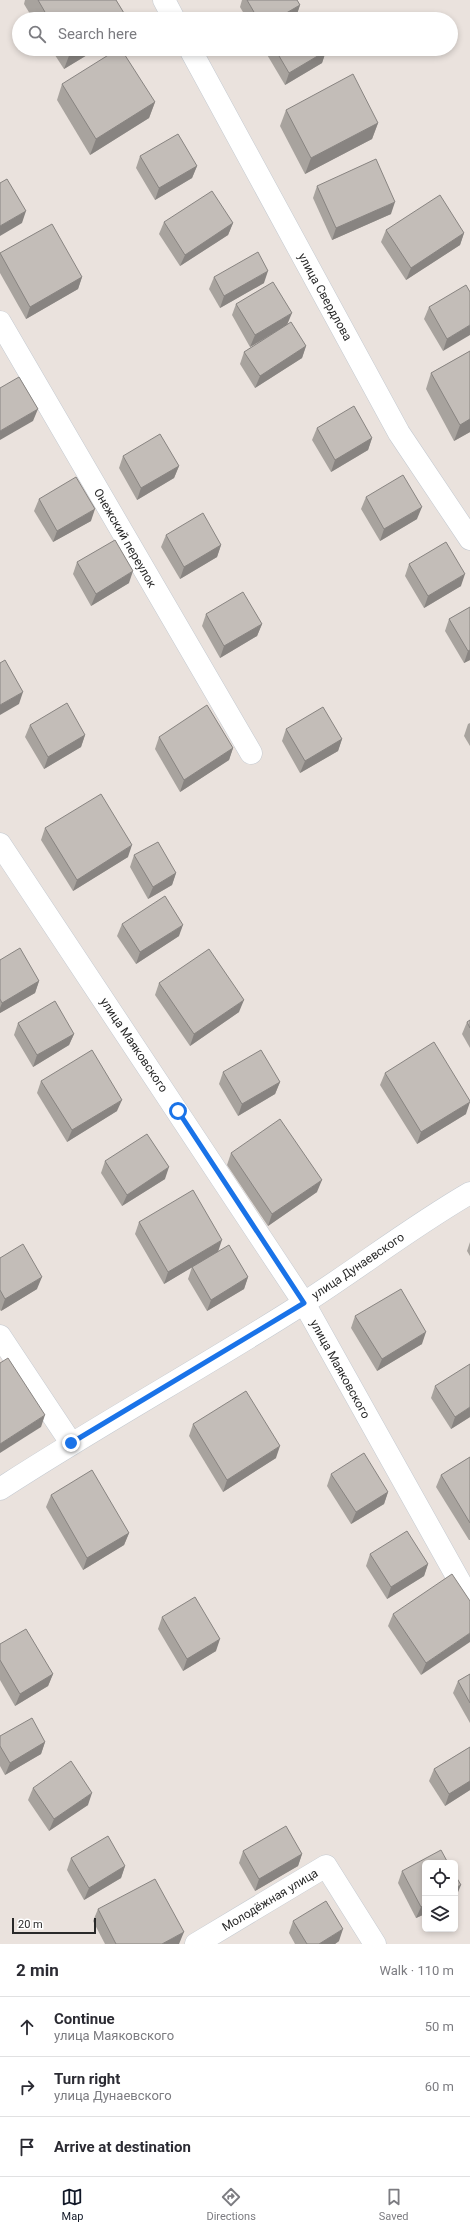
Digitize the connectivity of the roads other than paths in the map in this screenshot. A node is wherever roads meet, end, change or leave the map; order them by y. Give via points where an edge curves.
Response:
1 (164, 0) edge
2 (170, 12) edge
3 (194, 56) edge
4 (0, 322) edge
5 (470, 539) edge
6 (251, 754) dead end
7 (0, 844) edge
8 (470, 1192) edge
9 (304, 1303) junction
10 (0, 1336) edge
11 (71, 1443) junction
12 (0, 1489) edge
13 (470, 1600) edge
14 (196, 1944) edge
15 (375, 1944) edge

1 - 2 street
3 - 5 street, улица Свердлова via 399,433
4 - 6 street, Онежский переулок
7 - 9 street, улица Маяковского
8 - 9 street, улица Дунаевского via 433,1214
9 - 11 street, улица Дунаевского
9 - 13 street, улица Маяковского
10 - 11 street
11 - 12 street, улица Дунаевского
14 - 15 street, Молодёжная улица via 326,1866

